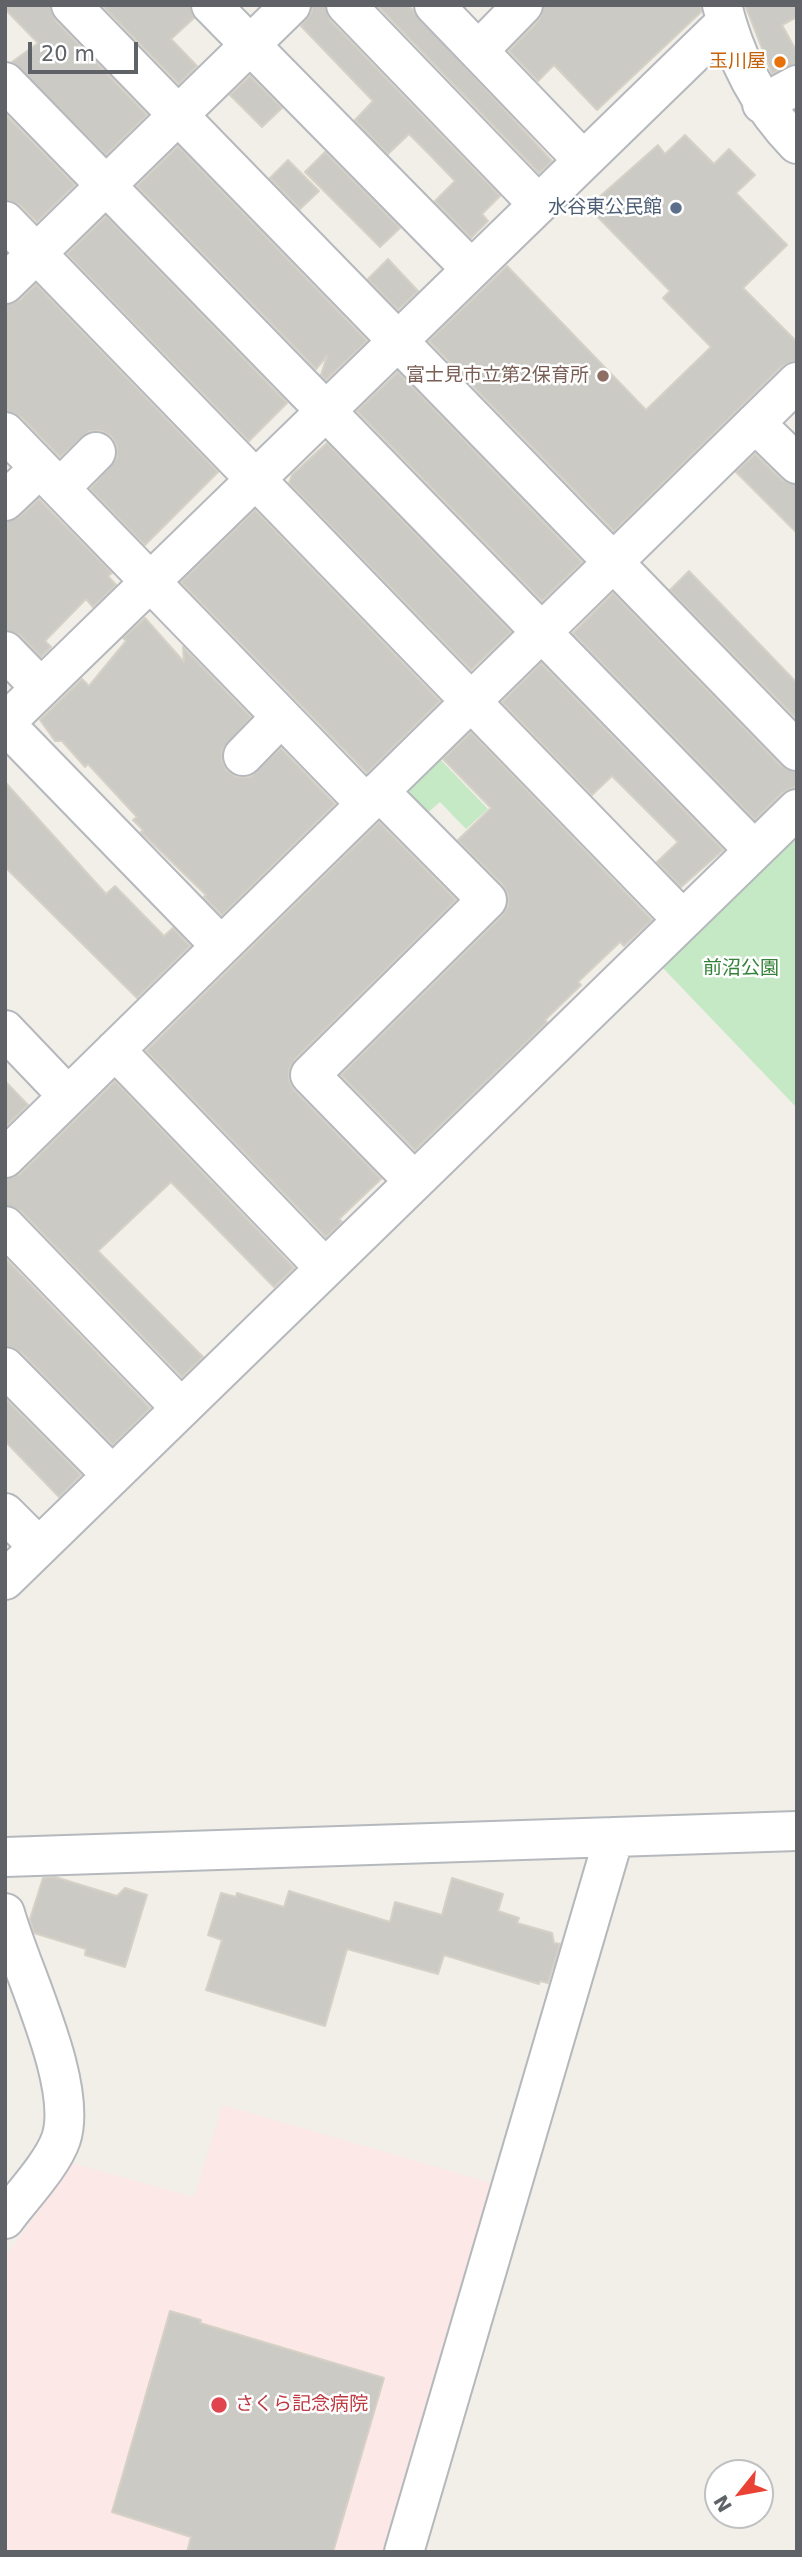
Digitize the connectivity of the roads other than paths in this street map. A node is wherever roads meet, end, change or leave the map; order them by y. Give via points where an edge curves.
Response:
1 (71, 5) edge
2 (211, 5) edge
3 (291, 5) edge
4 (346, 5) edge
5 (434, 5) edge
6 (523, 5) edge
7 (724, 14) edge
8 (250, 44) junction
9 (478, 51) junction
10 (5, 82) edge
11 (797, 85) edge
12 (762, 104) junction
13 (178, 115) junction
14 (797, 144) edge
15 (583, 160) junction
16 (106, 186) junction
17 (538, 204) junction
18 (5, 221) edge
19 (37, 253) junction
20 (471, 270) junction
21 (5, 284) edge
22 (398, 341) junction
23 (797, 382) edge
24 (326, 411) junction
25 (755, 423) junction
26 (5, 432) edge
27 (96, 452) dead end
28 (797, 464) edge
29 (50, 478) junction
30 (256, 479) junction
31 (5, 500) edge
32 (613, 562) junction
33 (151, 582) junction
34 (542, 632) junction
35 (5, 651) edge
36 (41, 688) junction
37 (471, 701) junction
38 (281, 717) junction
39 (5, 724) edge
40 (797, 751) edge
41 (243, 757) dead end
42 (372, 798) junction
43 (797, 809) edge
44 (754, 850) junction
45 (683, 920) junction
46 (221, 946) junction
47 (5, 1030) edge
48 (115, 1050) junction
49 (68, 1096) junction
50 (5, 1158) edge
51 (413, 1180) junction
52 (5, 1226) edge
53 (324, 1267) junction
54 (5, 1367) edge
55 (181, 1408) junction
56 (112, 1475) junction
57 (5, 1513) edge
58 (38, 1546) junction
59 (5, 1580) edge
60 (797, 1831) edge
61 (614, 1837) junction
62 (5, 1857) edge
63 (8, 1933) edge
64 (5, 2219) edge
65 (404, 2552) edge

1 - 13 street
2 - 8 street
3 - 8 street
4 - 17 street
5 - 9 street
6 - 9 street
7 - 12 street
7 - 15 street
8 - 13 street
8 - 20 street
9 - 15 street
10 - 16 street
11 - 12 street
12 - 14 street
13 - 16 street
13 - 22 street
15 - 17 street
16 - 19 street
16 - 24 street
17 - 20 street
18 - 19 street
19 - 21 street
19 - 30 street
20 - 22 street
22 - 24 street
22 - 32 street
23 - 25 street
24 - 30 street
24 - 34 street
25 - 28 street
25 - 32 street
26 - 29 street
27 - 29 street
29 - 31 street
29 - 33 street
30 - 33 street
30 - 37 street
32 - 34 street
32 - 40 street
33 - 36 street
33 - 38 street
34 - 37 street
34 - 44 street
35 - 36 street
36 - 39 street
37 - 42 street
37 - 45 street
38 - 41 street
38 - 42 street
39 - 46 street
42 - 46 street
42 - 51 street via 487,900 310,1075
43 - 44 street
44 - 45 street
45 - 51 street
46 - 48 street
47 - 49 street
48 - 49 street
48 - 53 street
49 - 50 street
51 - 53 street
52 - 55 street
53 - 55 street
54 - 56 street
55 - 56 street
56 - 58 street
57 - 58 street
58 - 59 street
60 - 61 street
61 - 62 street
61 - 65 street
63 - 64 street via 53,2053 66,2117 60,2142

